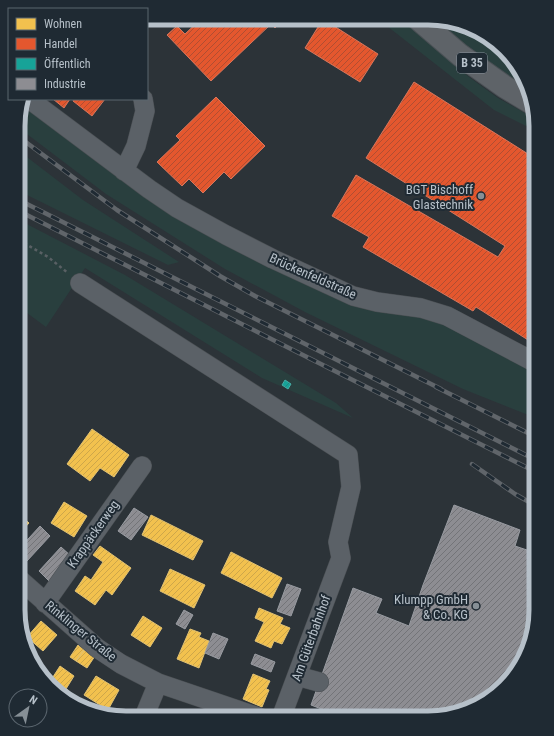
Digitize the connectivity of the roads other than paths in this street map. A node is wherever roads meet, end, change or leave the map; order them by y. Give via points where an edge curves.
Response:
1 (425, 25) edge
2 (30, 100) edge
3 (143, 100) edge
4 (526, 100) edge
5 (124, 171) junction
6 (80, 283) road end
7 (529, 359) edge
8 (142, 466) dead end
9 (25, 584) edge
10 (45, 602) junction
11 (297, 676) junction
12 (319, 682) dead end
13 (158, 683) junction
14 (146, 711) edge
15 (240, 711) edge
16 (284, 711) edge

1 - 4 main road, B 35 via 460,55
2 - 5 street, Brückenfeldstraße
3 - 5 street via 144,111 136,146
5 - 7 street, Brückenfeldstraße via 177,208 226,235 352,296 421,308 447,316
6 - 11 street, Am Güterbahnhof via 348,455 351,487 338,542 340,558
8 - 10 street, Krappäckerweg
9 - 10 street, Rinklinger Straße
10 - 13 street, Rinklinger Straße via 97,648
11 - 12 street
11 - 16 street, Am Güterbahnhof
13 - 14 street
13 - 15 street, Rinklinger Straße

